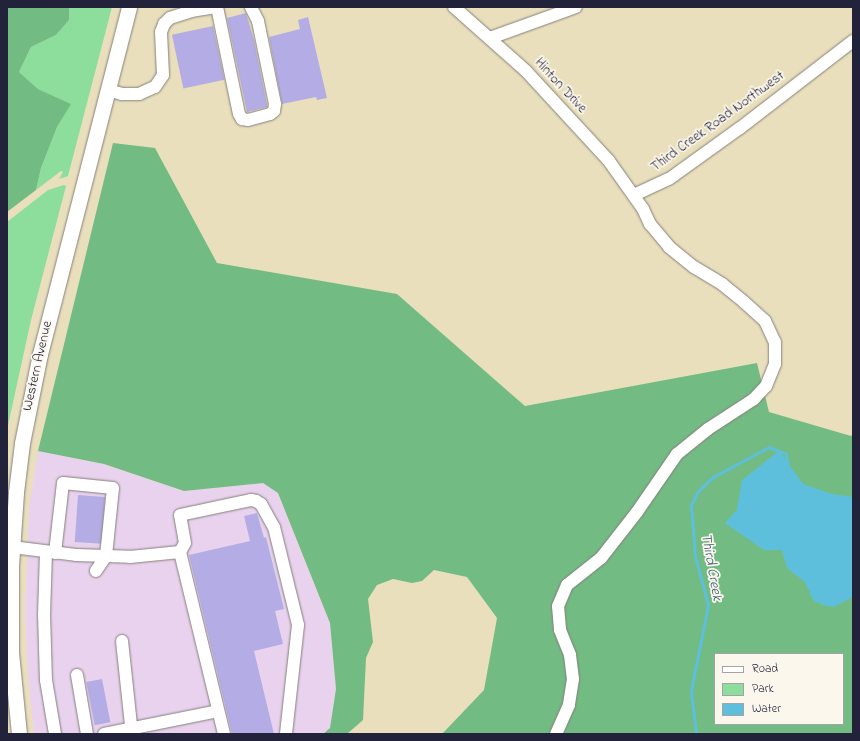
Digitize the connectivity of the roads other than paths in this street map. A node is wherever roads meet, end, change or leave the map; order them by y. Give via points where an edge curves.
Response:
1 (129, 7) edge
2 (217, 7) edge
3 (251, 7) edge
4 (454, 7) edge
5 (576, 7) edge
6 (490, 38) junction
7 (853, 41) edge
8 (108, 90) junction
9 (634, 195) junction
10 (12, 547) junction
11 (50, 552) junction
12 (180, 552) junction
13 (106, 556) junction
14 (96, 571) dead end
15 (9, 597) edge
16 (122, 641) dead end
17 (77, 675) dead end
18 (218, 711) junction
19 (132, 731) edge
20 (19, 734) edge
21 (55, 734) edge
22 (87, 734) edge
23 (104, 734) edge
24 (224, 734) edge
25 (286, 734) edge
26 (556, 734) edge

1 - 8 main road, Western Avenue
2 - 3 street via 242,120 270,114 274,111 275,104 258,21
2 - 8 street via 191,11 170,18 164,24 161,32 163,75 155,87 139,94 122,94
4 - 6 street, Hinton Drive
5 - 6 street
6 - 9 street, Hinton Drive via 526,71 572,120 609,161
7 - 9 street, Third Creek Road Northwest via 669,179
8 - 10 main road, Western Avenue via 29,400 16,492
9 - 26 street via 650,224 669,247 694,267 722,284 765,321 775,342 775,364 766,386 754,399 708,429 677,454 601,558 567,585 558,606 560,630 570,655 572,679 569,705
10 - 11 street
10 - 15 main road, Western Avenue
11 - 13 street
11 - 13 street via 63,483 114,488
11 - 21 street via 44,614 46,680
12 - 13 street
12 - 18 street
12 - 25 street via 186,543 180,514 251,500 261,504 274,527 298,625
13 - 14 street
15 - 20 main road, Western Avenue
16 - 19 street
17 - 22 street
18 - 19 street
18 - 24 street
19 - 23 street

